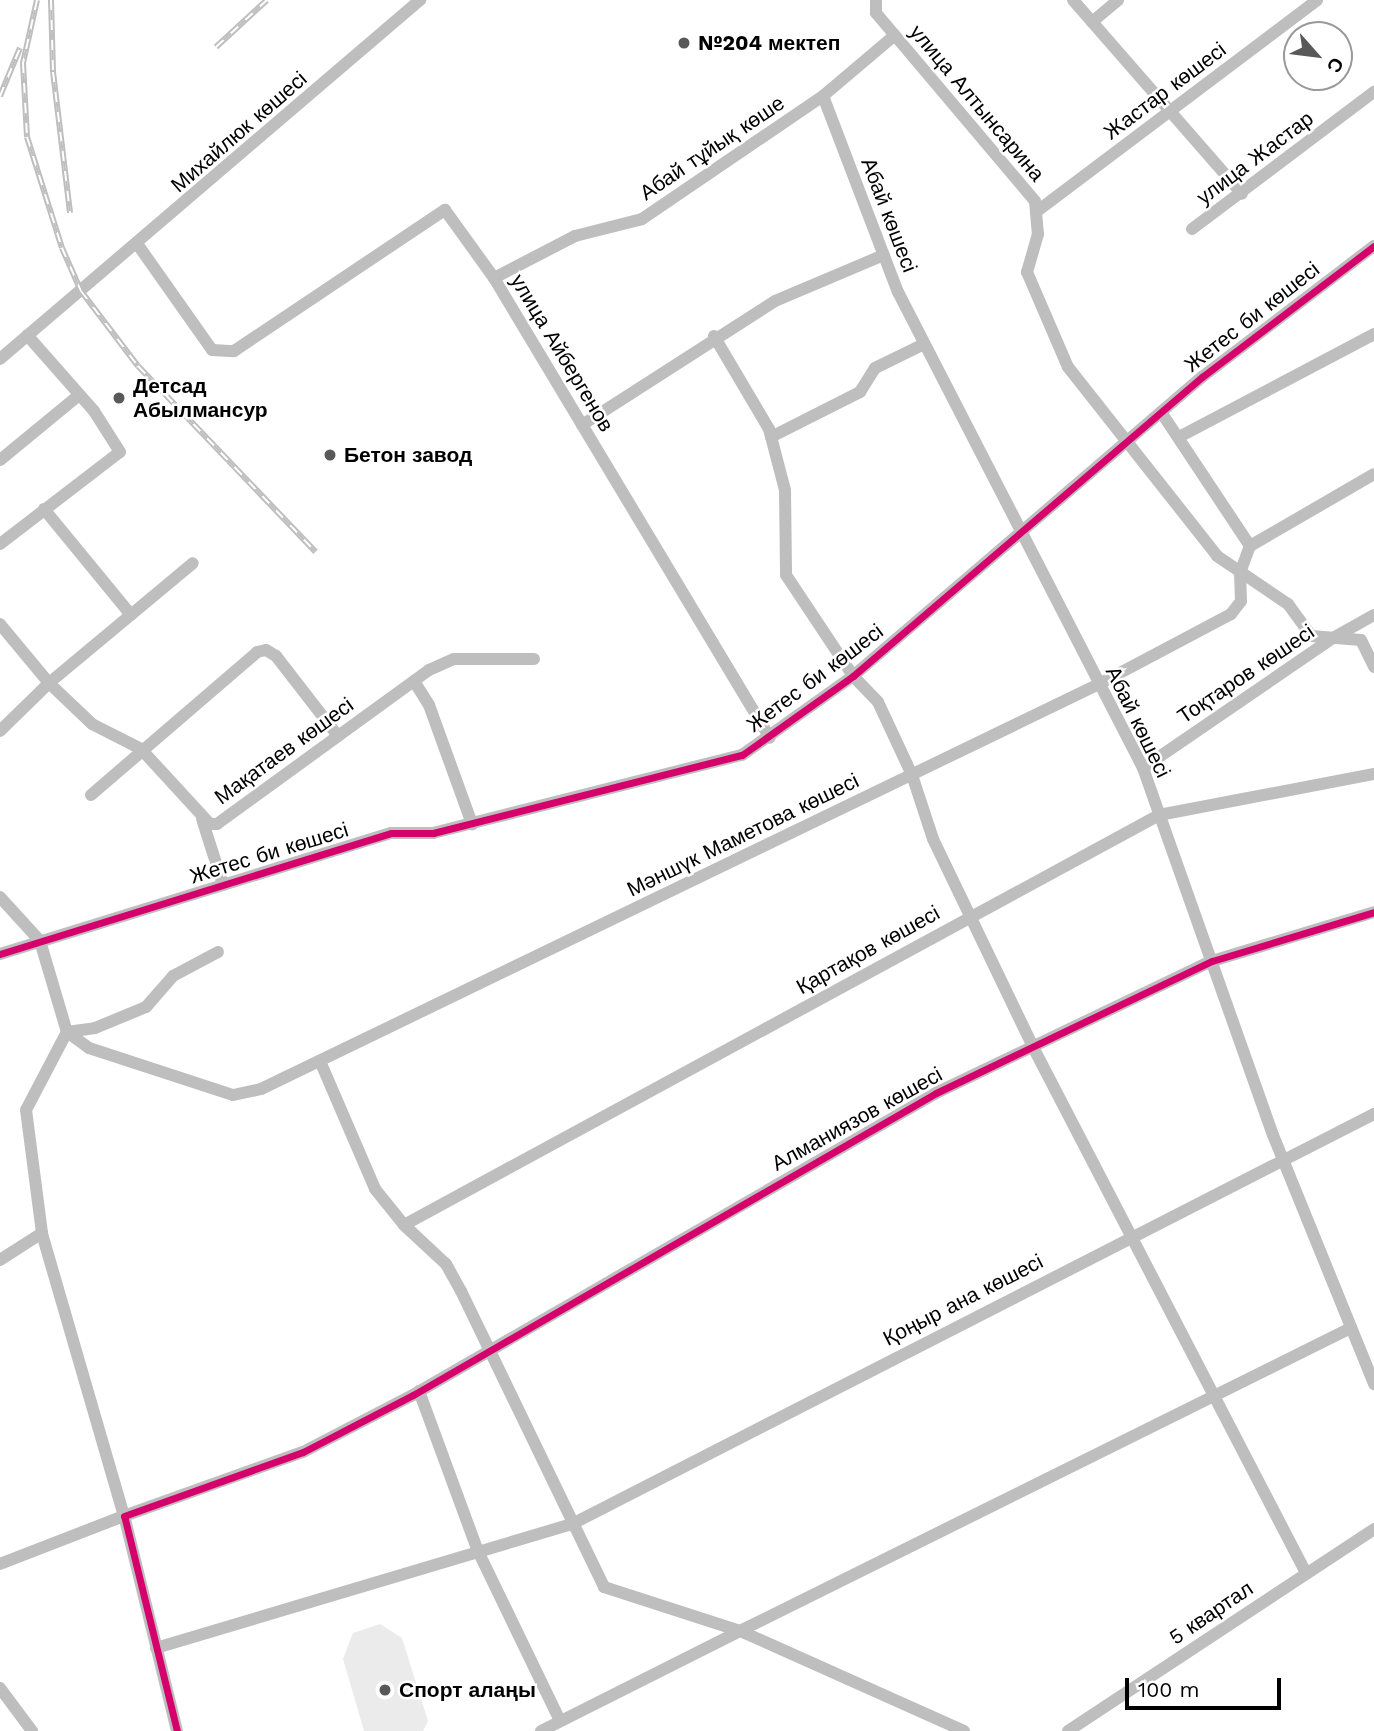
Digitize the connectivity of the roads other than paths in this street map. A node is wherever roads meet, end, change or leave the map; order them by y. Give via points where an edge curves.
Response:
1 (420, 0) edge
2 (876, 0) edge
3 (1073, 0) edge
4 (1118, 0) edge
5 (1317, 0) edge
6 (1093, 22) junction
7 (895, 35) junction
8 (1374, 92) edge
9 (823, 96) junction
10 (1171, 111) junction
11 (1242, 194) junction
12 (1036, 212) junction
13 (1192, 229) dead end
14 (138, 245) junction
15 (1374, 246) edge
16 (884, 255) junction
17 (494, 278) junction
18 (1374, 334) edge
19 (27, 335) junction
20 (714, 336) junction
21 (924, 344) junction
22 (0, 359) edge
23 (78, 396) junction
24 (1161, 412) junction
25 (582, 425) junction
26 (771, 437) junction
27 (1179, 437) junction
28 (1129, 439) junction
29 (0, 460) edge
30 (1374, 474) edge
31 (44, 509) junction
32 (1021, 531) junction
33 (0, 544) edge
34 (1250, 546) junction
35 (193, 563) dead end
36 (1240, 573) junction
37 (131, 615) junction
38 (1374, 615) edge
39 (0, 624) edge
40 (1333, 638) junction
41 (534, 659) dead end
42 (1374, 667) edge
43 (853, 676) junction
44 (414, 681) junction
45 (49, 683) junction
46 (1099, 684) junction
47 (0, 732) edge
48 (338, 736) junction
49 (770, 738) junction
50 (141, 749) junction
51 (1143, 768) junction
52 (1374, 774) edge
53 (912, 775) junction
54 (91, 795) dead end
55 (1159, 815) junction
56 (202, 819) junction
57 (472, 824) junction
58 (223, 885) junction
59 (0, 897) edge
60 (1374, 912) edge
61 (970, 917) junction
62 (40, 942) junction
63 (218, 952) dead end
64 (0, 954) edge
65 (1212, 961) junction
66 (67, 1032) junction
67 (1033, 1047) junction
68 (320, 1061) junction
69 (1374, 1114) edge
70 (1283, 1157) junction
71 (404, 1225) junction
72 (42, 1233) junction
73 (1128, 1236) junction
74 (0, 1260) edge
75 (1351, 1328) junction
76 (491, 1347) junction
77 (1374, 1384) edge
78 (419, 1391) junction
79 (1212, 1395) junction
80 (124, 1516) junction
81 (572, 1524) junction
82 (1374, 1528) edge
83 (477, 1549) junction
84 (0, 1564) edge
85 (1306, 1573) junction
86 (740, 1631) junction
87 (156, 1648) junction
88 (0, 1688) edge
89 (559, 1719) junction
90 (32, 1731) edge
91 (177, 1731) edge
92 (541, 1731) edge
93 (964, 1731) edge
94 (1068, 1731) edge

1 - 14 street, Михайлюк көшесі
2 - 7 street, улица Алтынсарина via 876,13
3 - 6 street
4 - 6 street
5 - 10 street, Жастар көшесі
6 - 10 street
7 - 9 street, Абай тұйық көше
7 - 12 street, улица Алтынсарина via 1035,201
8 - 11 street, улица Жастар
9 - 16 street, Абай көшесі
9 - 17 street, Абай тұйық көше via 642,219 575,236
10 - 11 street
10 - 12 street, Жастар көшесі
11 - 13 street, улица Жастар
12 - 28 street, улица Алтынсарина via 1038,234 1027,272 1068,367
14 - 17 street, улица Айбергенов via 212,350 234,351 445,210
14 - 19 street, Михайлюк көшесі
15 - 24 street, Жетес би көшесі
16 - 20 street via 775,301
16 - 21 street, Абай көшесі
17 - 25 street, улица Айбергенов
18 - 27 street
19 - 22 street, Михайлюк көшесі
19 - 23 street
20 - 25 street
20 - 26 street
21 - 26 street via 875,368 860,392
21 - 32 street, Абай көшесі
23 - 29 street
23 - 31 street via 94,411 120,452
24 - 27 street
24 - 28 street, Жетес би көшесі
25 - 49 street, улица Айбергенов
26 - 43 street via 785,490 786,575
27 - 34 street
28 - 32 street, Жетес би көшесі
28 - 36 street, улица Алтынсарина via 1201,538
30 - 34 street
31 - 33 street
31 - 37 street
32 - 43 street, Жетес би көшесі
32 - 46 street, Абай көшесі
34 - 36 street, Мәншүк Маметова көшесі
35 - 37 street
36 - 40 street, улица Алтынсарина via 1288,604 1311,636
36 - 46 street, Мәншүк Маметова көшесі via 1241,601 1231,614
37 - 45 street
38 - 40 street, Тоқтаров көшесі
39 - 45 street, Мақатаев көшесі
40 - 42 street, улица Алтынсарина via 1361,639
40 - 51 street, Тоқтаров көшесі
41 - 44 street, Мақатаев көшесі via 454,659
43 - 49 street, Жетес би көшесі
43 - 53 street via 878,702
44 - 48 street, Мақатаев көшесі
44 - 57 street via 429,705
45 - 47 street
45 - 50 street, Мақатаев көшесі via 92,724
46 - 51 street, Абай көшесі
46 - 53 street, Мәншүк Маметова көшесі
48 - 50 street via 276,656 266,650 257,652
48 - 56 street, Мақатаев көшесі via 217,824
49 - 57 street, Жетес би көшесі via 742,755
50 - 54 street
50 - 56 street, Мақатаев көшесі
51 - 55 street, Абай көшесі
52 - 55 street, Қартақов көшесі
53 - 61 street via 933,839
53 - 68 street, Мәншүк Маметова көшесі
55 - 61 street, Қартақов көшесі
55 - 65 street, Абай көшесі
56 - 58 street
57 - 58 street, Жетес би көшесі via 433,833 391,833
58 - 62 street, Жетес би көшесі
59 - 62 street
60 - 65 street, Алманиязов көшесі
61 - 67 street
61 - 71 street, Қартақов көшесі
62 - 64 street, Жетес би көшесі
62 - 66 street
63 - 66 street via 173,976 146,1007 96,1027
65 - 67 street, Алманиязов көшесі
65 - 70 street, Абай көшесі
66 - 68 street, Мәншүк Маметова көшесі via 89,1048 233,1095 254,1092
66 - 72 street via 26,1110
67 - 73 street
67 - 76 street, Алманиязов көшесі via 936,1093
68 - 71 street via 375,1189
69 - 70 street, Қоңыр ана көшесі
70 - 73 street, Қоңыр ана көшесі
70 - 75 street, Абай көшесі
71 - 76 street via 446,1264
72 - 74 street
72 - 80 street
73 - 79 street
73 - 81 street, Қоңыр ана көшесі
75 - 77 street, Абай көшесі
75 - 79 street
76 - 78 street, Алманиязов көшесі
76 - 81 street
78 - 80 street, Алманиязов көшесі via 303,1452
78 - 83 street
79 - 85 street
79 - 86 street
80 - 84 street, Алманиязов көшесі
80 - 87 street
81 - 83 street, Қоңыр ана көшесі
81 - 86 street via 604,1587
82 - 85 street, 5 квартал
83 - 87 street, Қоңыр ана көшесі
83 - 89 street
85 - 94 street, 5 квартал
86 - 89 street
86 - 93 street
87 - 91 street
88 - 90 street
89 - 92 street

